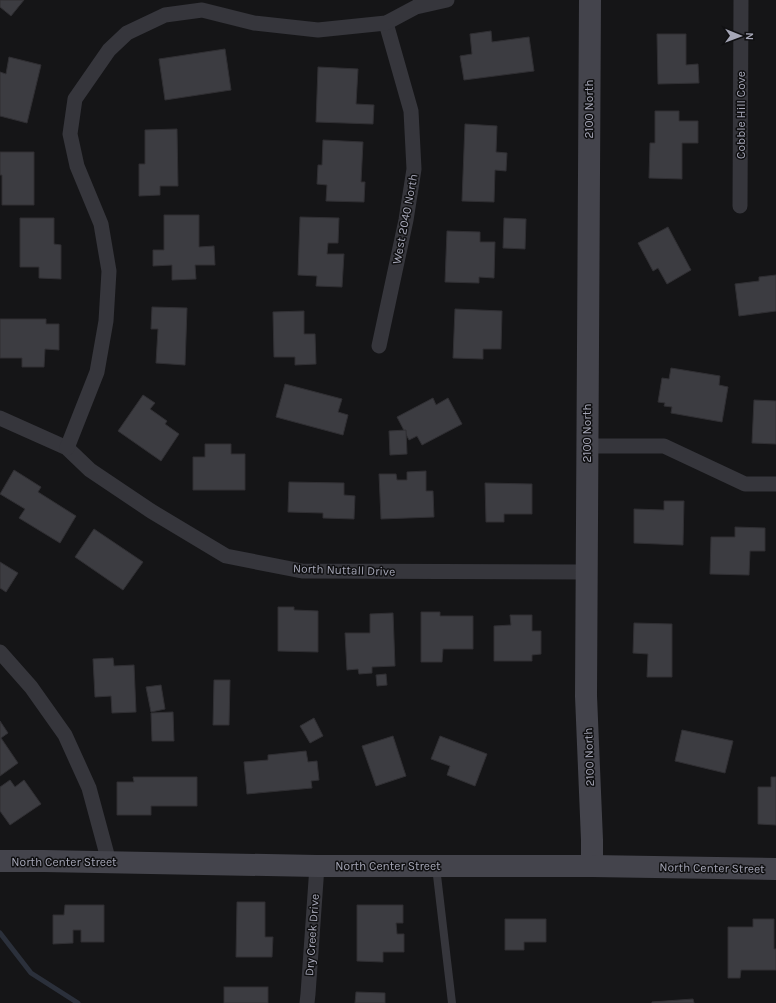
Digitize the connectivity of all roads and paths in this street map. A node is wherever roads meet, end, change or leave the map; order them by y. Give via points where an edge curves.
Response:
1 (447, 0) edge
2 (590, 0) edge
3 (741, 0) edge
4 (386, 23) junction
5 (740, 206) dead end
6 (379, 346) dead end
7 (0, 418) edge
8 (587, 446) junction
9 (67, 448) junction
10 (776, 484) edge
11 (586, 572) junction
12 (0, 652) edge
13 (0, 862) edge
14 (109, 862) junction
15 (317, 866) junction
16 (436, 866) junction
17 (592, 866) junction
18 (776, 869) edge
19 (307, 1003) edge
20 (452, 1003) edge

1 - 4 street via 416,7
2 - 8 street, 2100 North
3 - 5 street, Cobble Hill Cove
4 - 6 street, West 2040 North via 411,111 414,169 406,220
4 - 9 street via 318,30 254,22 202,10 165,15 127,32 109,50 75,99 70,134 77,166 101,224 108,271 106,321 97,372
7 - 9 street, North Nuttall Drive
8 - 10 street via 664,446 745,484
8 - 11 street, 2100 North
9 - 11 street, North Nuttall Drive via 90,470 151,511 226,556 302,571
11 - 17 street, 2100 North via 586,696
12 - 14 street via 31,688 65,735 89,788
13 - 14 street, North Center Street
14 - 15 street, North Center Street
15 - 16 street, North Center Street
15 - 19 street, Dry Creek Drive
16 - 17 street, North Center Street
16 - 20 lane
17 - 18 street, North Center Street

